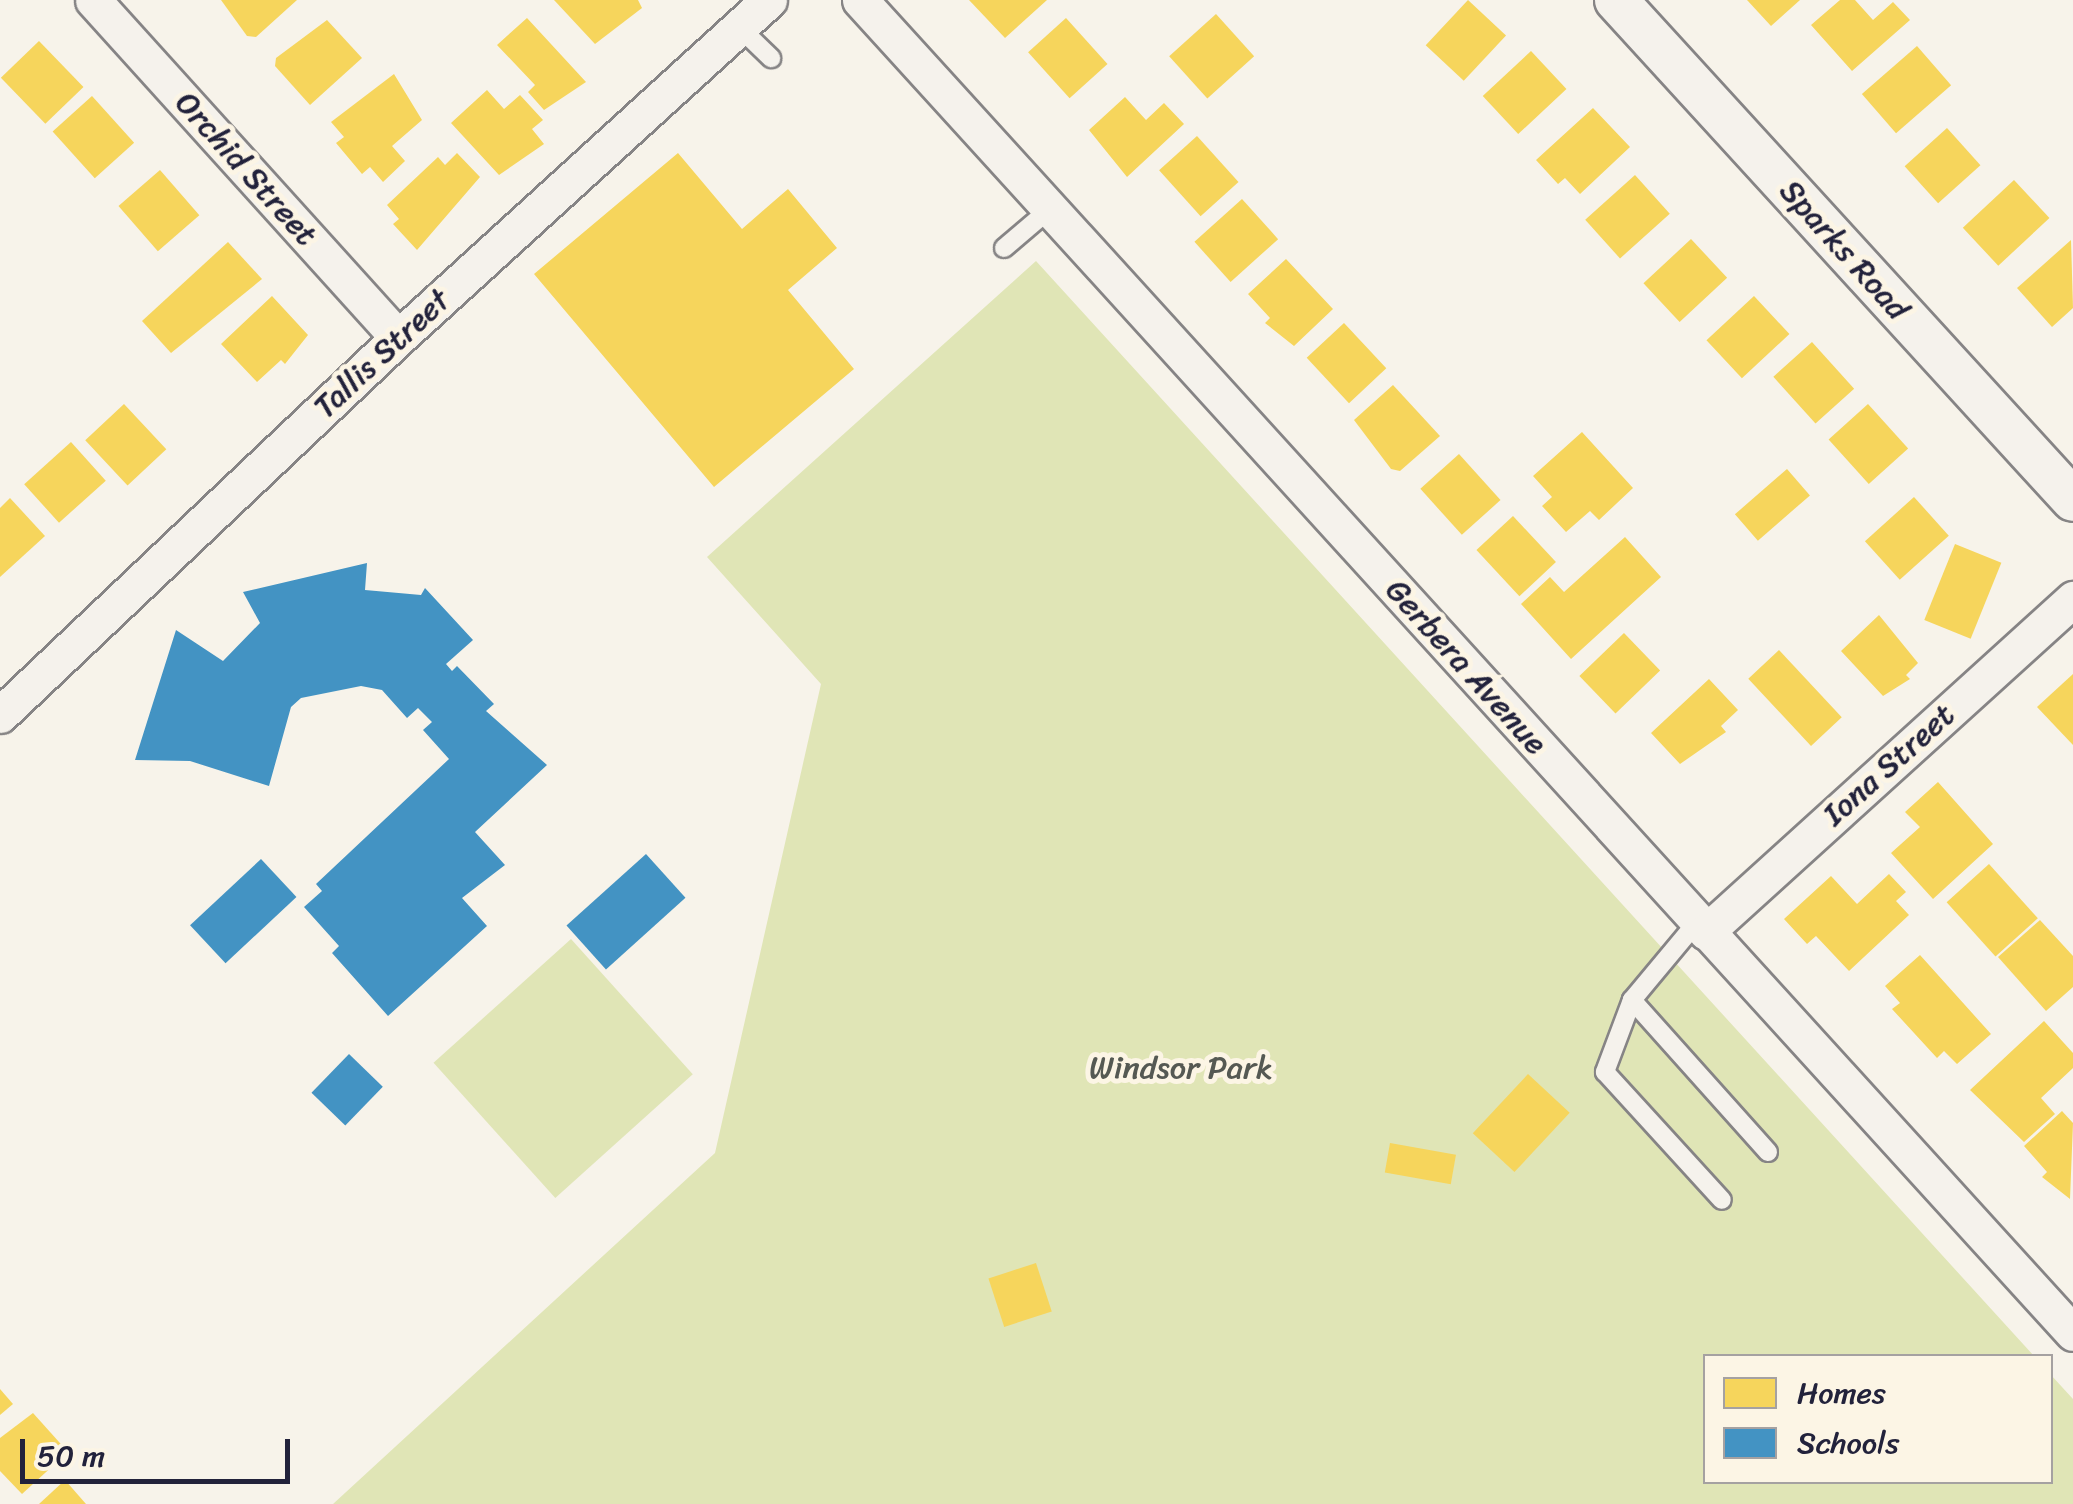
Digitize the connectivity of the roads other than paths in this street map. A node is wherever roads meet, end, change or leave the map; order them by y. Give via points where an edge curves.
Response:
1 (93, 0) edge
2 (769, 0) edge
3 (860, 0) edge
4 (1616, 0) edge
5 (739, 27) junction
6 (771, 58) dead end
7 (1050, 208) junction
8 (1004, 248) dead end
9 (398, 338) junction
10 (2073, 500) edge
11 (2073, 599) edge
12 (0, 715) edge
13 (1702, 927) junction
14 (1632, 1000) junction
15 (1768, 1152) dead end
16 (1722, 1200) dead end
17 (2073, 1333) edge

1 - 9 street, Orchid Street
2 - 5 street, Tallis Street
3 - 7 street, Gerbera Avenue
4 - 10 street, Sparks Road
5 - 6 lane
5 - 9 street, Tallis Street
7 - 8 lane
7 - 13 street, Gerbera Avenue
9 - 12 street, Tallis Street
11 - 13 street, Iona Street
13 - 14 lane
13 - 17 street, Gerbera Avenue
14 - 15 lane
14 - 16 lane via 1605,1072

